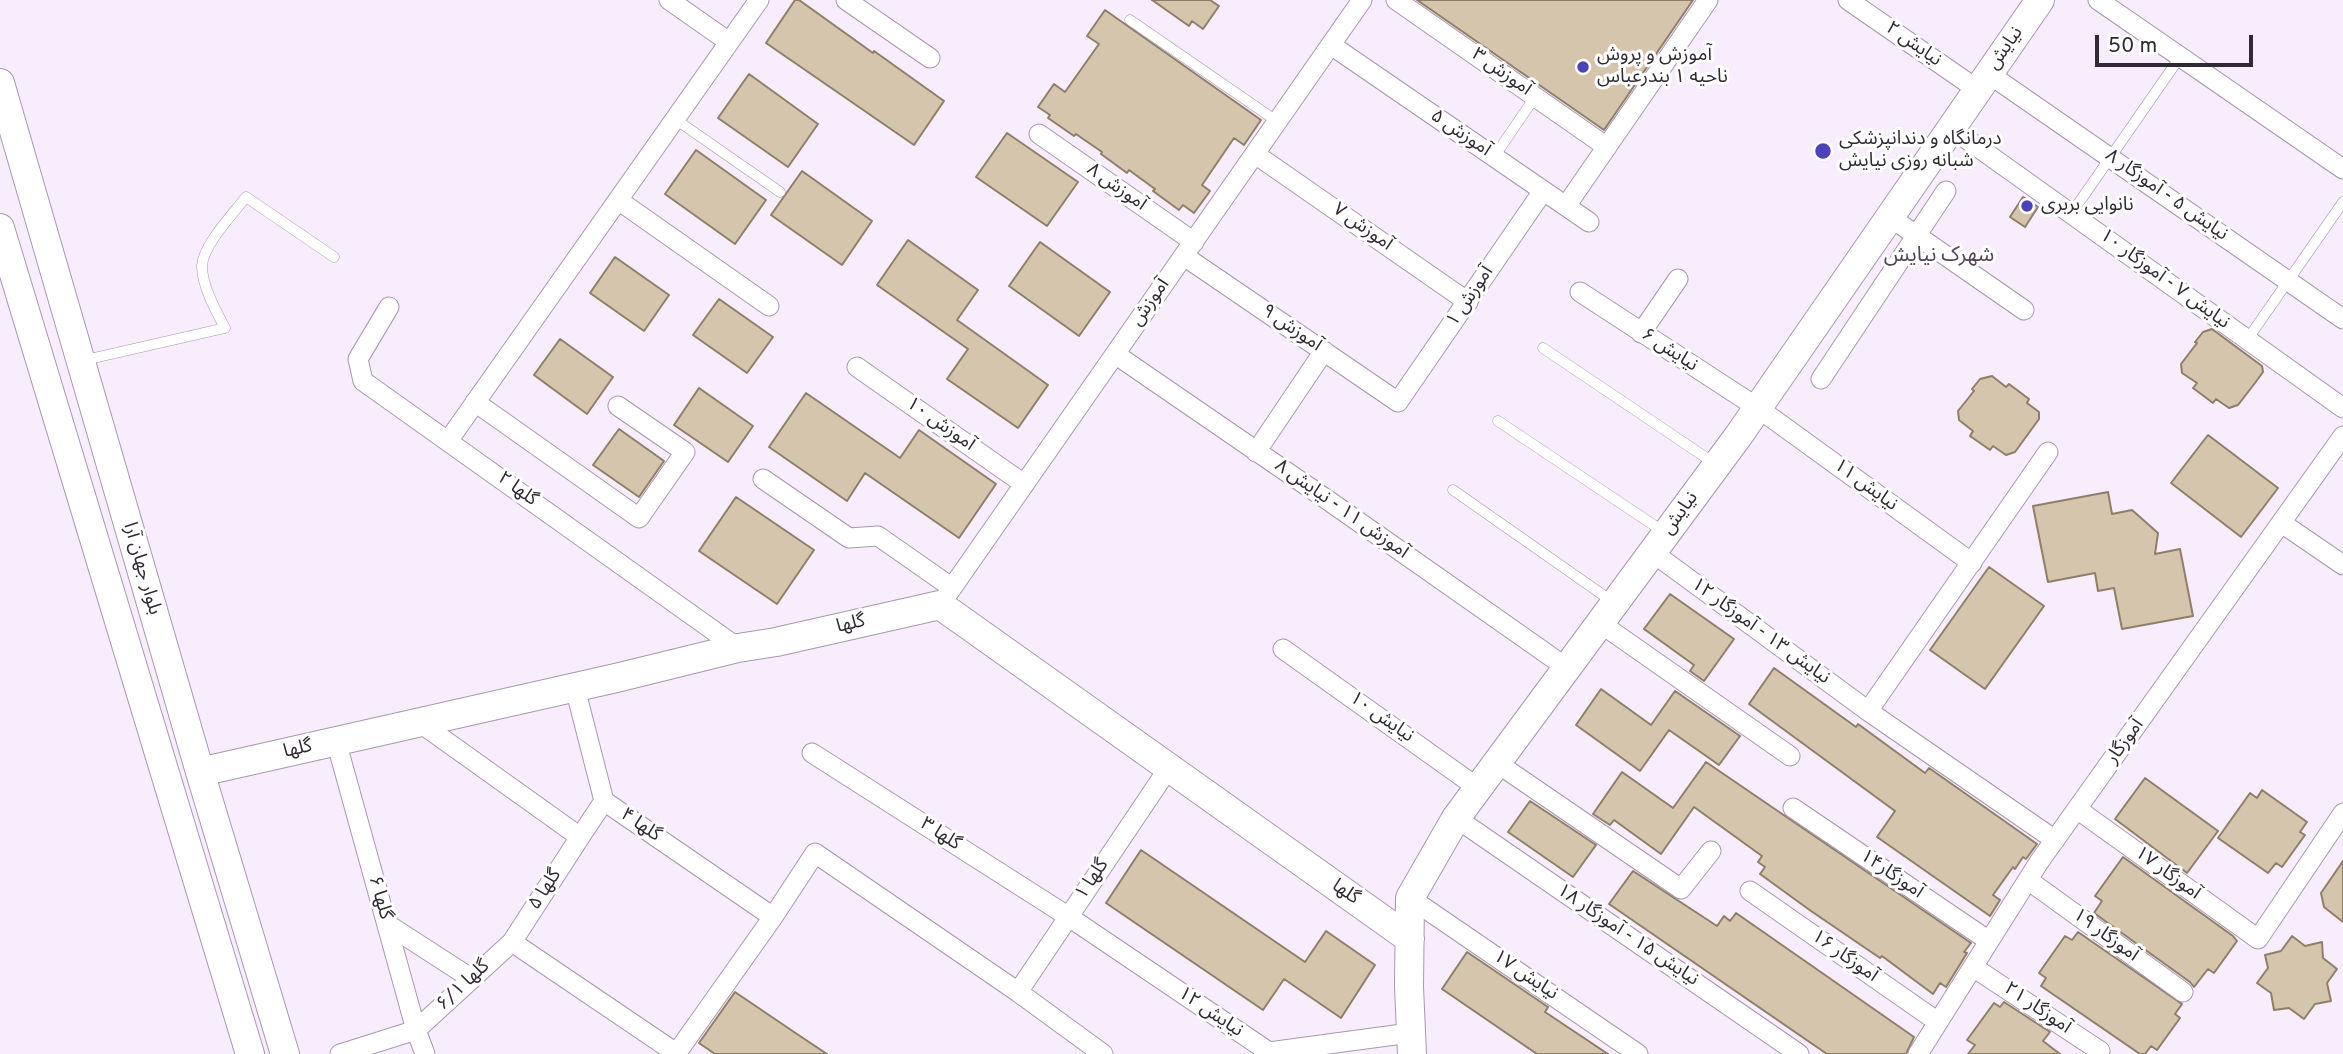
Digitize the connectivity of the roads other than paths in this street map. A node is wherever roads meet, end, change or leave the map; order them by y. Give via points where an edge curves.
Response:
1 (669, 0) edge
2 (759, 0) edge
3 (846, 0) edge
4 (1362, 0) edge
5 (1396, 0) edge
6 (1709, 0) edge
7 (1848, 0) edge
8 (2098, 0) edge
9 (2037, 1) edge
10 (1130, 20) dead end
11 (729, 42) junction
12 (1331, 45) junction
13 (2180, 57) junction
14 (930, 58) dead end
15 (1983, 82) junction
16 (0, 83) edge
17 (1535, 97) junction
18 (676, 118) junction
19 (1278, 122) junction
20 (1951, 128) junction
21 (1039, 134) dead end
22 (1607, 147) junction
23 (1255, 154) junction
24 (1494, 157) junction
25 (2110, 157) junction
26 (2343, 169) edge
27 (1543, 191) junction
28 (1946, 191) dead end
29 (780, 192) dead end
30 (618, 200) junction
31 (2343, 202) edge
32 (1566, 206) junction
33 (2071, 214) junction
34 (1890, 217) junction
35 (1589, 222) dead end
36 (0, 228) edge
37 (1916, 235) junction
38 (1189, 249) junction
39 (334, 257) dead end
40 (1678, 279) dead end
41 (2288, 281) junction
42 (1580, 292) dead end
43 (1468, 302) junction
44 (769, 306) dead end
45 (389, 307) dead end
46 (2024, 310) dead end
47 (2343, 319) edge
48 (1641, 333) junction
49 (2247, 340) junction
50 (1543, 348) dead end
51 (1324, 351) junction
52 (1115, 354) junction
53 (81, 361) junction
54 (856, 367) dead end
55 (1821, 379) dead end
56 (475, 402) junction
57 (1398, 402) joint
58 (618, 406) dead end
59 (1758, 408) junction
60 (2343, 408) edge
61 (1498, 421) dead end
62 (2343, 436) edge
63 (448, 441) junction
64 (1256, 452) junction
65 (2048, 452) dead end
66 (1717, 465) junction
67 (763, 479) dead end
68 (1024, 484) junction
69 (1453, 490) dead end
70 (2283, 524) junction
71 (1659, 543) junction
72 (1972, 563) junction
73 (2343, 565) edge
74 (945, 596) junction
75 (1607, 613) junction
76 (738, 648) junction
77 (1283, 649) dead end
78 (1567, 668) junction
79 (575, 688) junction
80 (1868, 711) junction
81 (419, 722) junction
82 (336, 741) junction
83 (812, 753) dead end
84 (1790, 756) dead end
85 (1497, 763) junction
86 (1168, 769) junction
87 (200, 772) junction
88 (1478, 788) junction
89 (604, 801) junction
90 (1793, 808) dead end
91 (2077, 809) junction
92 (2343, 813) edge
93 (1455, 818) junction
94 (580, 837) junction
95 (2055, 839) junction
96 (1711, 851) dead end
97 (2028, 880) junction
98 (1750, 891) dead end
99 (1410, 898) junction
100 (773, 916) junction
101 (1069, 917) junction
102 (387, 925) junction
103 (1410, 939) junction
104 (1989, 941) junction
105 (512, 942) junction
106 (1973, 967) junction
107 (472, 979) junction
108 (1018, 992) junction
109 (2183, 992) dead end
110 (1938, 1022) junction
111 (416, 1030) junction
112 (1411, 1044) edge
113 (1926, 1051) edge
114 (2100, 1051) dead end
115 (250, 1054) edge
116 (285, 1054) edge
117 (340, 1054) edge
118 (425, 1054) edge
119 (676, 1054) edge
120 (1103, 1054) edge
121 (1638, 1054) edge
122 (1799, 1054) edge

1 - 11 street
2 - 11 street
3 - 14 street
4 - 12 street, آموزش
5 - 17 street, آموزش ۳
6 - 22 street
7 - 15 street, نیایش ۲
8 - 13 street
9 - 15 street, نیایش
10 - 19 lane
11 - 18 street
12 - 19 street, آموزش
12 - 24 street, آموزش ۵
13 - 25 lane
13 - 26 street
15 - 20 street, نیایش
15 - 25 street, نیایش ۵ - آموزگار ۸
16 - 53 street, بلوار جهان آرا
17 - 22 street, آموزش ۳
17 - 24 lane
18 - 29 lane
18 - 30 street
19 - 23 street, آموزش
20 - 33 street, نیایش ۷ - آموزگار ۱۰
20 - 34 street, نیایش
21 - 38 street, آموزش ۸
22 - 32 street
23 - 38 street, آموزش
23 - 43 street, آموزش ۷
24 - 27 street, آموزش ۵
25 - 33 lane
25 - 41 street, نیایش ۵ - آموزگار ۸
27 - 32 street, آموزش ۵
27 - 43 street, آموزش ۱
28 - 37 street
30 - 44 street
30 - 56 street
31 - 41 lane
32 - 35 street, آموزش ۵
33 - 49 street, نیایش ۷ - آموزگار ۱۰
34 - 37 street
34 - 59 street, نیایش
36 - 115 street, بلوار جهان آرا
37 - 46 street
37 - 55 street
38 - 51 street, آموزش ۹
38 - 52 street, آموزش
39 - 53 lane via 246,197 208,247 202,266 209,297 225,328
40 - 48 street
41 - 47 street, نیایش ۵ - آموزگار ۸
41 - 49 lane
42 - 48 street, نیایش ۶
43 - 57 street, آموزش ۱
45 - 63 street, گلها ۲ via 358,359 363,381
48 - 59 street, نیایش ۶
49 - 60 street, نیایش ۷ - آموزگار ۱۰
50 - 66 lane
51 - 57 street, آموزش ۹
51 - 64 street
52 - 64 street, آموزش ۱۱ - نیایش ۸
52 - 68 street, آموزش
53 - 87 street, بلوار جهان آرا
54 - 68 street, آموزش ۱۰
56 - 58 street via 639,518 685,452
56 - 63 street
59 - 66 street, نیایش
59 - 72 street, نیایش ۱۱
61 - 71 lane
62 - 70 street, آموزگار
63 - 76 street, گلها ۲
64 - 78 street, آموزش ۱۱ - نیایش ۸
65 - 72 street
66 - 71 street, نیایش
67 - 74 street via 849,538 878,536
68 - 74 street, آموزش
69 - 75 lane
70 - 73 street
70 - 91 street, آموزگار
71 - 75 street, نیایش
71 - 80 street, نیایش ۱۳ - آموزگار ۱۲
72 - 80 street
74 - 76 street, گلها
74 - 86 street, گلها
75 - 78 street, نیایش
75 - 84 street
76 - 79 street, گلها
77 - 88 street, نیایش ۱۰
78 - 85 street, نیایش
79 - 81 street, گلها
79 - 89 street, گلها ۴
80 - 95 street, نیایش ۱۳ - آموزگار ۱۲
81 - 82 street, گلها
81 - 94 street
82 - 87 street, گلها
82 - 102 street, گلها ۶
83 - 101 street, گلها ۳
85 - 88 street, نیایش
85 - 96 street via 1681,889
86 - 101 street, گلها ۱
86 - 103 street, گلها
87 - 116 street, بلوار جهان آرا
88 - 93 street, نیایش
89 - 94 street, گلها ۵
89 - 100 street, گلها ۴
90 - 104 street, آموزگار۱۴
91 - 92 street, آموزگار ۱۷ via 2258,939
91 - 95 street, آموزگار
93 - 99 street, نیایش
93 - 122 street, نیایش ۱۵ - آموزگار ۱۸
94 - 105 street, گلها ۵
95 - 97 street, آموزگار
97 - 104 street, آموزگار
97 - 109 street, آموزگار ۱۹
98 - 110 street, آموزگار ۱۶
99 - 103 street, نیایش
99 - 121 street, نیایش ۱۷
100 - 108 street via 815,853
100 - 119 street
101 - 108 street, گلها ۱
101 - 112 street, نیایش ۱۲ via 1269,1052
102 - 107 street
102 - 111 street, گلها ۶
103 - 112 street, نیایش
104 - 106 street, آموزگار
105 - 107 street, گلها ۶/۱
105 - 119 street
106 - 110 street, آموزگار
106 - 114 street, آموزگار ۲۱
107 - 111 street, گلها ۶/۱
108 - 120 street
110 - 113 street, آموزگار
111 - 117 street
111 - 118 street, گلها ۶

